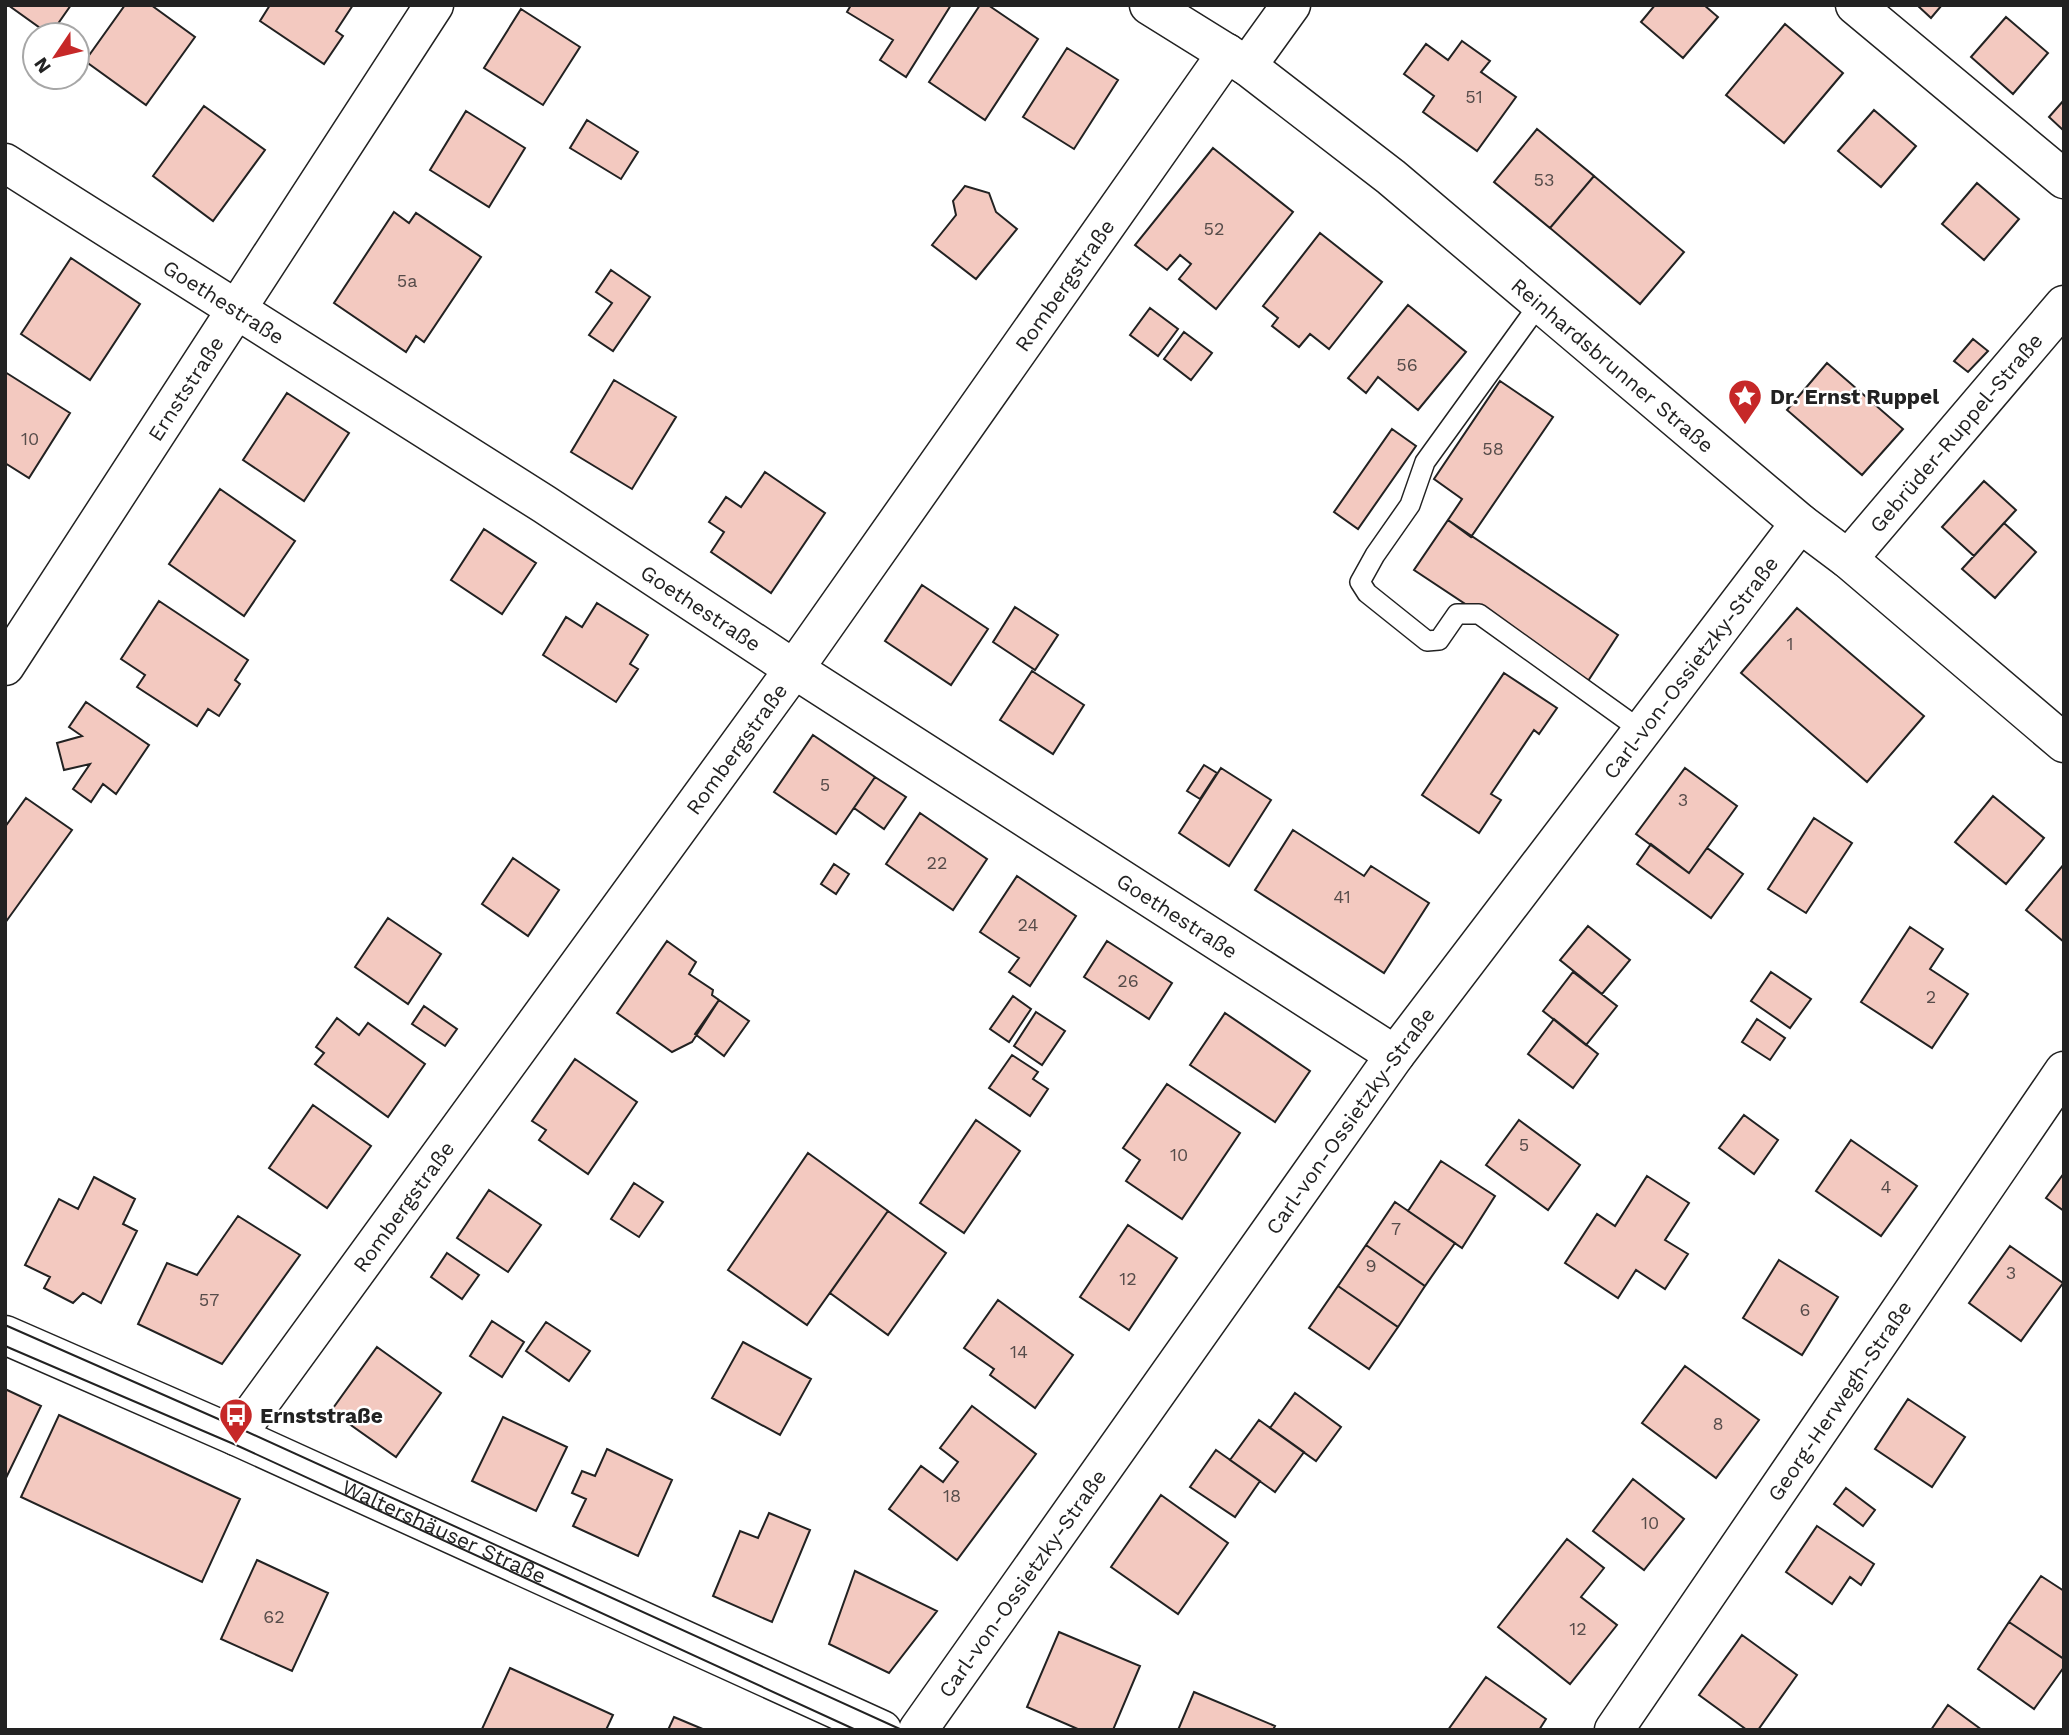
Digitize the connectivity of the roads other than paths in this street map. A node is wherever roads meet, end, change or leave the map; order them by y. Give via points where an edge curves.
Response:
1 (434, 5) edge
2 (1149, 5) edge
3 (1291, 5) edge
4 (1855, 5) edge
5 (1237, 59) junction
6 (5, 163) edge
7 (2064, 179) edge
8 (1540, 303) junction
9 (2064, 305) edge
10 (237, 311) junction
11 (1800, 523) junction
12 (1848, 559) junction
13 (5, 666) edge
14 (794, 669) junction
15 (1642, 731) junction
16 (2064, 743) edge
17 (1395, 1055) junction
18 (2064, 1071) edge
19 (5, 1335) edge
20 (236, 1436) junction
21 (882, 1730) edge
22 (918, 1730) edge
23 (1614, 1730) edge

1 - 10 street, Ernststraße
2 - 5 street, Reinhardsbrunner Straße
3 - 5 street, Rombergstraße
4 - 7 street
5 - 8 street, Reinhardsbrunner Straße via 1391,177
5 - 14 street, Rombergstraße
6 - 10 street, Goethestraße
8 - 11 street, Reinhardsbrunner Straße
8 - 15 lane via 1425,462 1410,505 1360,582 1367,593 1427,641 1439,640 1457,614 1479,614
9 - 12 street, Gebrüder-Ruppel-Straße
10 - 13 street, Ernststraße
10 - 14 street, Goethestraße via 544,504
11 - 12 street, Reinhardsbrunner Straße
11 - 15 street, Carl-von-Ossietzky-Straße
12 - 16 street, Reinhardsbrunner Straße
14 - 17 street, Goethestraße
14 - 20 street, Rombergstraße
15 - 17 street, Carl-von-Ossietzky-Straße
17 - 22 street, Carl-von-Ossietzky-Straße
18 - 23 street, Georg-Herwegh-Straße
19 - 20 street, Waltershäuser Straße
20 - 21 street, Waltershäuser Straße

